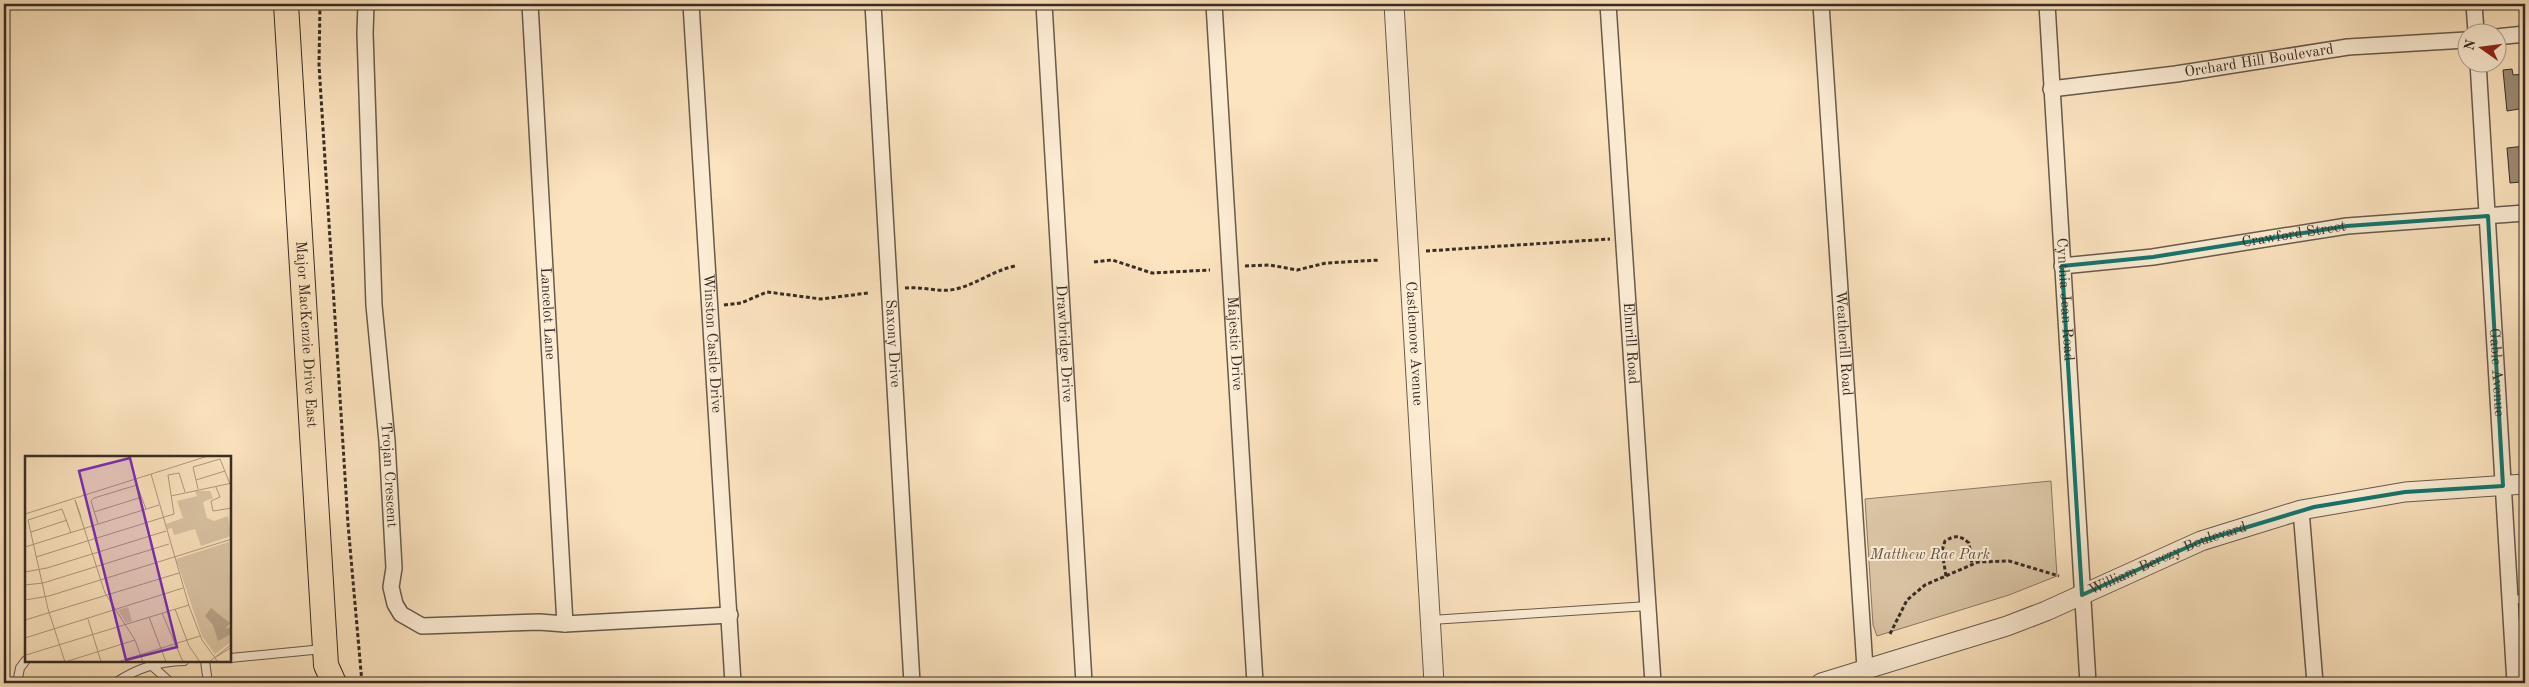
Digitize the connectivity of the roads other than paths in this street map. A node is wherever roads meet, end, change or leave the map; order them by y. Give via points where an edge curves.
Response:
1 (286, 4) edge
2 (366, 4) edge
3 (530, 4) edge
4 (690, 4) edge
5 (873, 4) edge
6 (1044, 4) edge
7 (1214, 4) edge
8 (1394, 4) edge
9 (1608, 4) edge
10 (1821, 4) edge
11 (2047, 4) edge
12 (2474, 4) edge
13 (2475, 22) edge
14 (2525, 34) edge
15 (2506, 36) edge
16 (2456, 41) edge
17 (2479, 72) edge
18 (2052, 89) junction
19 (2525, 213) edge
20 (2488, 216) junction
21 (2062, 266) junction
22 (2525, 484) edge
23 (2503, 486) junction
24 (2300, 510) junction
25 (2082, 595) junction
26 (2525, 599) edge
27 (2509, 600) junction
28 (1648, 606) junction
29 (730, 615) junction
30 (1430, 620) junction
31 (565, 624) junction
32 (231, 658) edge
33 (25, 661) edge
34 (161, 662) edge
35 (205, 662) edge
36 (151, 665) junction
37 (325, 670) edge
38 (1866, 676) edge
39 (17, 683) edge
40 (115, 683) edge
41 (171, 683) edge
42 (208, 683) edge
43 (734, 683) edge
44 (912, 683) edge
45 (1084, 683) edge
46 (1255, 683) edge
47 (1434, 683) edge
48 (1653, 683) edge
49 (1821, 683) edge
50 (2088, 683) edge
51 (2315, 683) edge
52 (2515, 683) edge

1 - 37 main road, Major MacKenzie Drive East
2 - 31 street, Trojan Crescent via 374,305 394,568 391,587 395,604 401,614 422,626
3 - 31 street, Lancelot Lane
4 - 29 street, Winston Castle Drive
5 - 44 street, Saxony Drive
6 - 45 street, Drawbridge Drive
7 - 46 street, Majestic Drive
8 - 30 street, Castlemore Avenue
9 - 28 street, Elmrill Road
10 - 38 street, Weatherill Road
11 - 18 street, Cynthia Jean Road
12 - 13 street
14 - 15 street
16 - 18 street, Orchard Hill Boulevard via 2348,47 2176,74
17 - 20 street, Gable Avenue
18 - 21 street, Cynthia Jean Road
19 - 20 street, Crawford Street
20 - 21 street, Crawford Street via 2347,226 2152,257
20 - 23 street, Gable Avenue
21 - 25 street, Cynthia Jean Road
22 - 23 street, William Berczy Boulevard
23 - 24 street, William Berczy Boulevard via 2386,495
23 - 27 street, Gable Avenue
24 - 25 street, William Berczy Boulevard via 2201,541
24 - 51 street
25 - 38 street, William Berczy Boulevard via 2007,626
25 - 50 street, Cynthia Jean Road
26 - 27 lane
27 - 52 street, Gable Avenue
28 - 30 lane
28 - 48 street, Elmrill Road
29 - 31 street, Trojan Crescent
29 - 43 street, Winston Castle Drive
30 - 47 street, Castlemore Avenue
32 - 37 lane
33 - 39 lane
34 - 36 lane
35 - 42 lane
36 - 40 lane via 134,670
36 - 41 lane
38 - 49 street, William Berczy Boulevard

